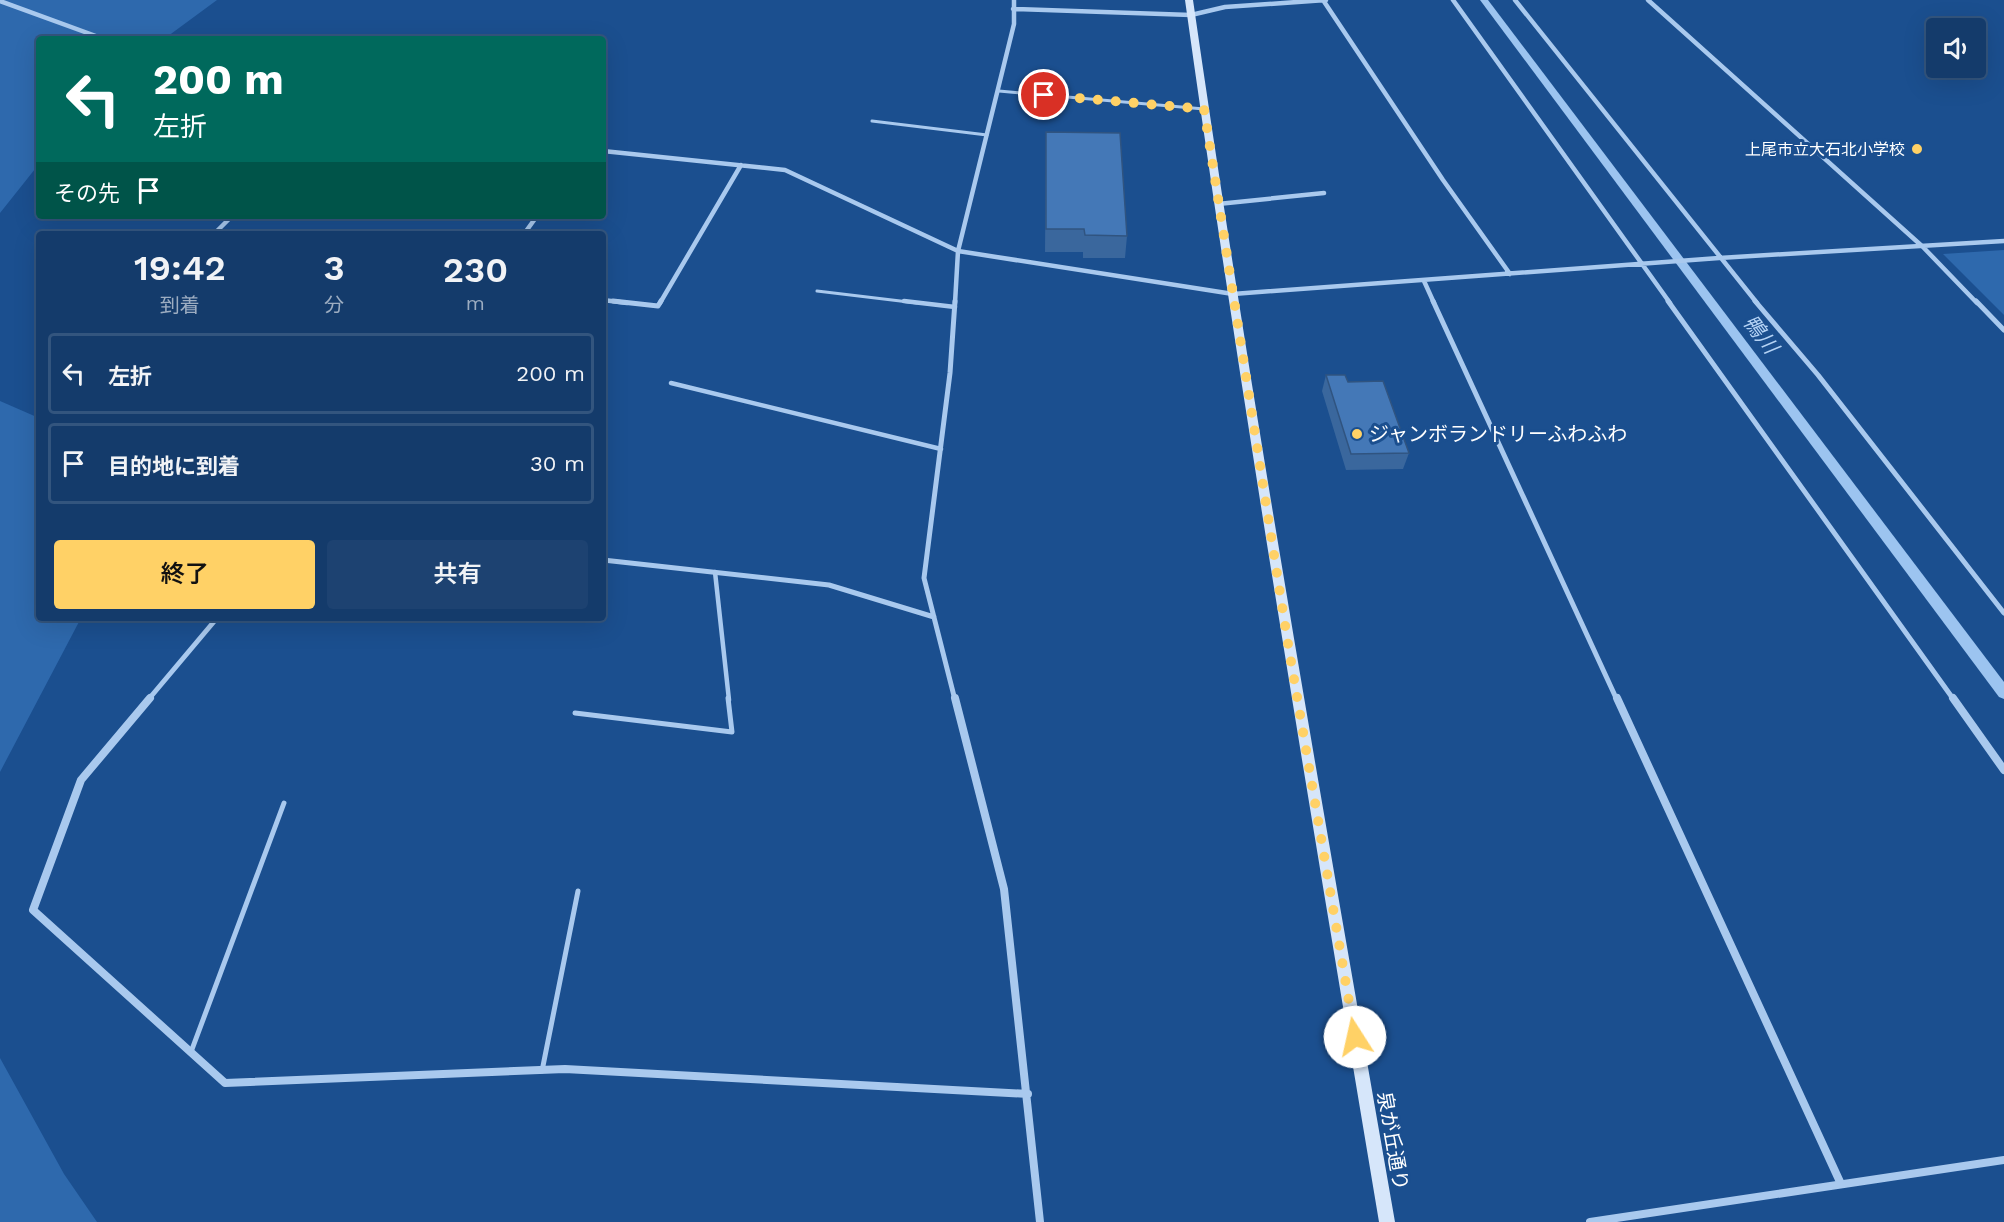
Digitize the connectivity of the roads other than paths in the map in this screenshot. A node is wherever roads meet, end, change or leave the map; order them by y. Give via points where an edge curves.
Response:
1 (1014, 0) edge
2 (1189, 0) edge
3 (1325, 0) edge
4 (1453, 0) edge
5 (1515, 0) edge
6 (1648, 0) edge
7 (0, 1) edge
8 (1013, 9) junction
9 (1191, 15) junction
10 (96, 36) edge
11 (999, 91) junction
12 (1204, 109) junction
13 (872, 121) dead end
14 (987, 135) junction
15 (606, 152) edge
16 (741, 165) junction
17 (1324, 193) dead end
18 (1218, 204) junction
19 (229, 219) edge
20 (217, 231) edge
21 (2004, 242) edge
22 (1923, 247) junction
23 (958, 251) junction
24 (1719, 258) junction
25 (1642, 264) junction
26 (1510, 274) junction
27 (1424, 281) junction
28 (817, 291) dead end
29 (1233, 294) junction
30 (606, 300) edge
31 (955, 307) junction
32 (2004, 330) edge
33 (671, 382) dead end
34 (941, 449) junction
35 (606, 560) edge
36 (715, 572) junction
37 (2004, 613) edge
38 (934, 617) junction
39 (214, 621) edge
40 (575, 713) dead end
41 (2004, 770) edge
42 (284, 803) dead end
43 (578, 891) dead end
44 (191, 1053) junction
45 (542, 1071) junction
46 (1028, 1094) junction
47 (2004, 1160) edge
48 (1840, 1184) junction
49 (1040, 1222) edge
50 (1387, 1222) edge
51 (1590, 1222) edge

1 - 8 street
2 - 9 street, 泉が丘通り
3 - 9 street via 1225,7
3 - 26 street
4 - 25 street
5 - 24 street
6 - 22 street
7 - 10 street
8 - 9 street
8 - 11 street via 1014,24
9 - 12 street, 泉が丘通り
11 - 12 lane
11 - 14 street
12 - 18 street, 泉が丘通り
13 - 14 lane
14 - 23 street
15 - 16 street
16 - 23 street via 785,170
16 - 30 street via 658,306
17 - 18 street
18 - 29 street, 泉が丘通り
19 - 20 street
21 - 22 street
22 - 24 street
22 - 32 street
23 - 29 street
23 - 31 street
24 - 25 street
24 - 37 street via 1818,375
25 - 26 street
25 - 41 street
26 - 27 street
27 - 29 street
27 - 48 street
28 - 31 lane
29 - 50 street, 泉が丘通り via 1286,632
31 - 34 street
33 - 34 lane
34 - 38 street via 924,578
35 - 36 street
36 - 38 street via 829,585
36 - 40 lane via 732,732
38 - 46 street via 1004,889
39 - 44 street via 81,780 33,910
42 - 44 lane
43 - 45 lane
44 - 45 street via 225,1083
45 - 46 street via 565,1069
46 - 49 street
47 - 48 street
48 - 51 street

